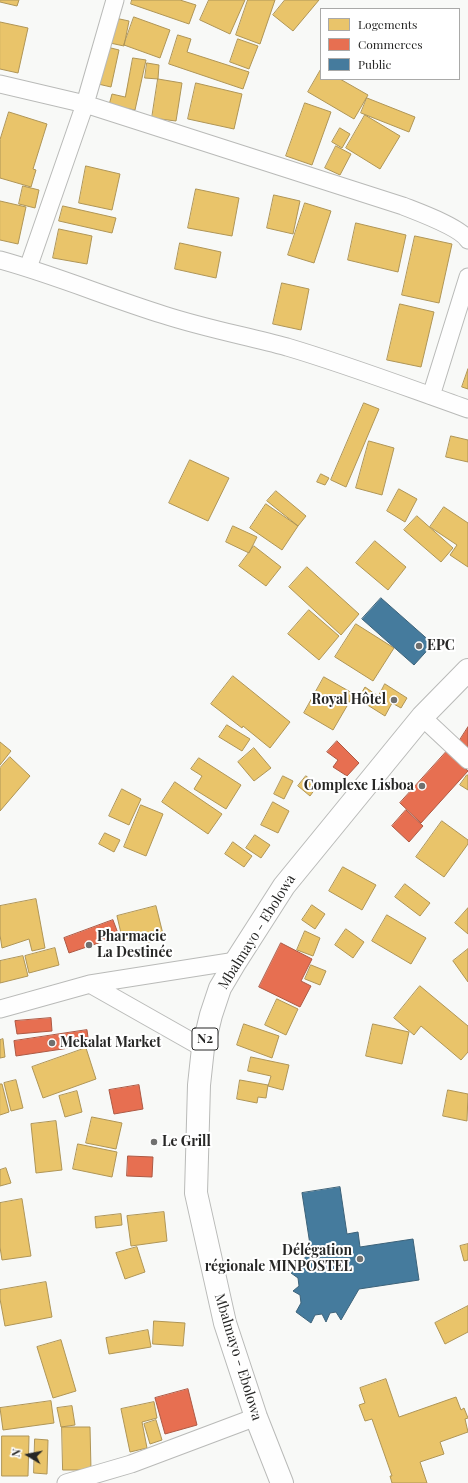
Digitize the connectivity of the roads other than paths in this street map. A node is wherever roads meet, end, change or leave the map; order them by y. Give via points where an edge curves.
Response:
1 (116, 0) edge
2 (0, 84) edge
3 (85, 104) junction
4 (468, 240) edge
5 (0, 260) edge
6 (28, 268) junction
7 (468, 277) edge
8 (431, 396) junction
9 (468, 409) edge
10 (468, 670) edge
11 (422, 717) junction
12 (468, 760) edge
13 (236, 961) junction
14 (90, 984) junction
15 (0, 1009) edge
16 (204, 1048) junction
17 (256, 1417) junction
18 (66, 1483) edge
19 (282, 1483) edge

1 - 3 street
2 - 3 street
3 - 4 street via 403,206 435,219 465,235
3 - 6 street
5 - 6 street
6 - 8 street via 158,314 286,347 355,368
7 - 8 street
8 - 9 street
10 - 11 highway, Mbalmayo - Ebolowa / N2
11 - 12 street
11 - 13 highway, Mbalmayo - Ebolowa / N2 via 284,886
13 - 14 street
13 - 16 highway, Mbalmayo - Ebolowa / N2 via 220,988
14 - 15 street
14 - 16 street
16 - 17 highway, Mbalmayo - Ebolowa / N2 via 199,1085 196,1193 225,1323
17 - 18 street via 131,1464
17 - 19 highway, Mbalmayo - Ebolowa / N2

